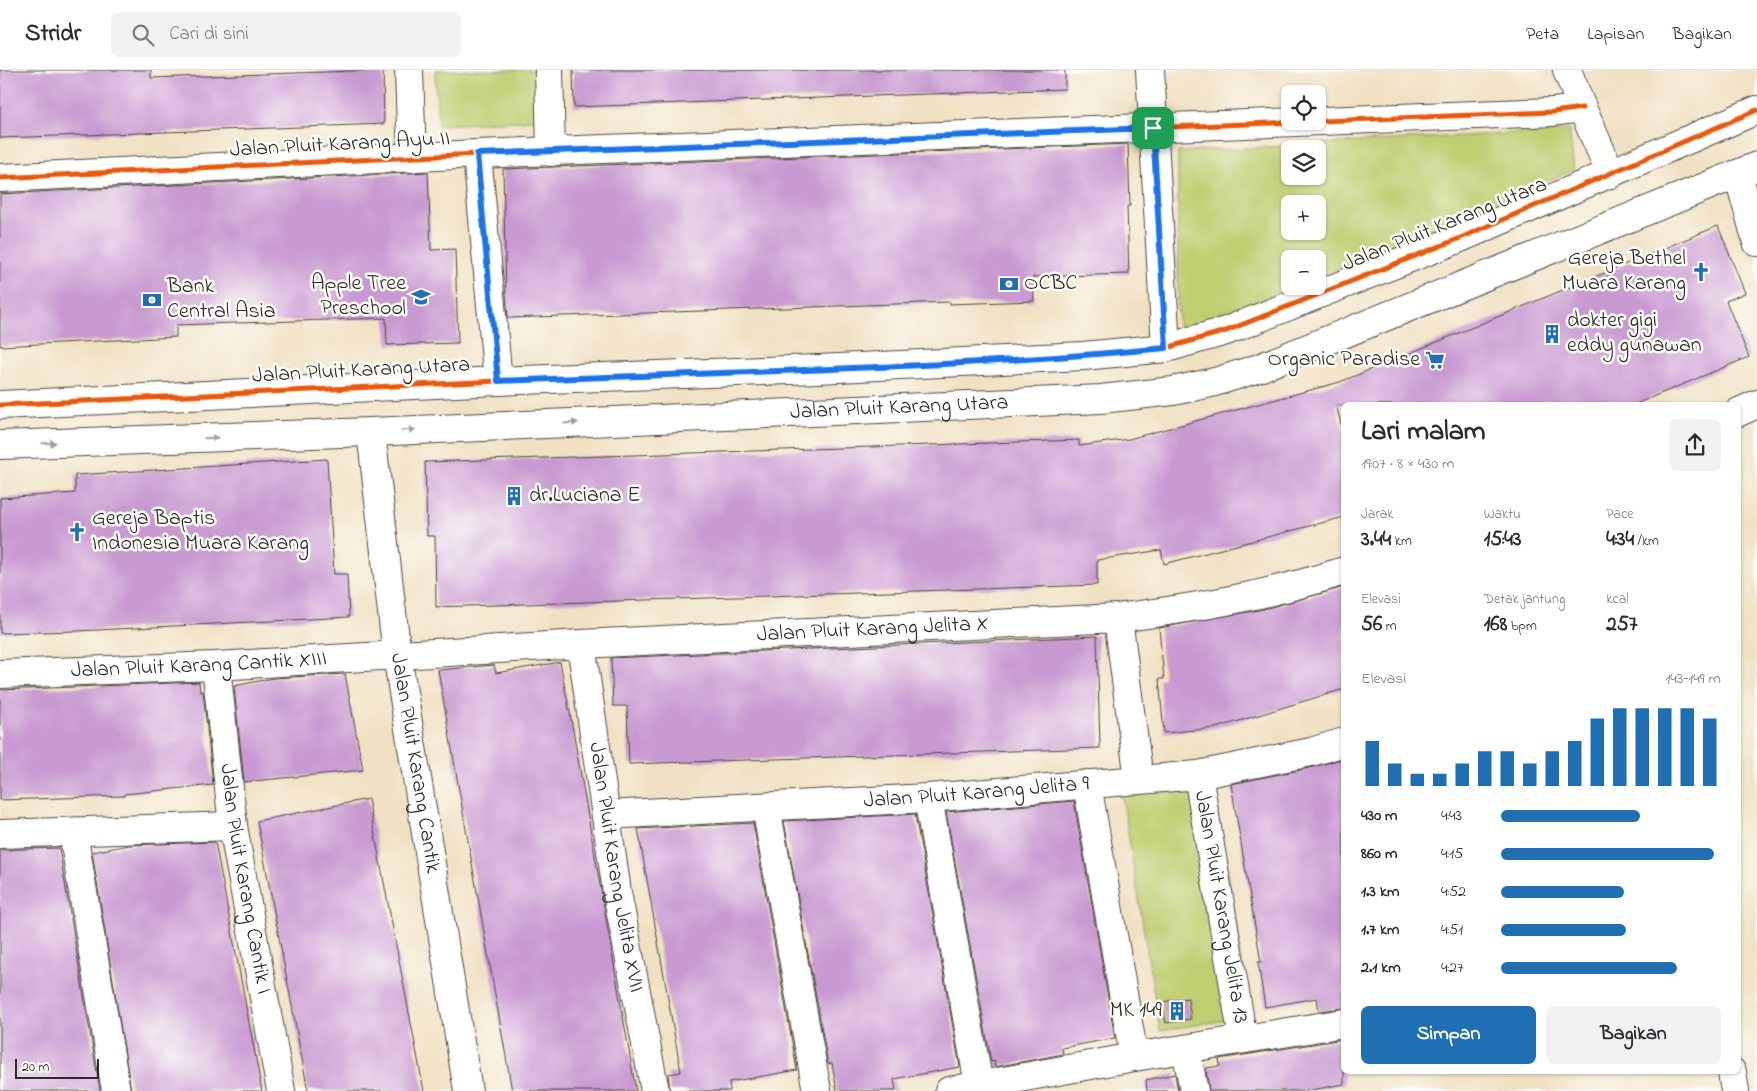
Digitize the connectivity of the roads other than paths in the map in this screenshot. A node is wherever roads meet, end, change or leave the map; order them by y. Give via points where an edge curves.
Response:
1 (409, 70) edge
2 (549, 70) edge
3 (1150, 70) edge
4 (1567, 70) edge
5 (1582, 108) junction
6 (1757, 110) edge
7 (1153, 128) junction
8 (551, 152) junction
9 (477, 154) junction
10 (412, 158) junction
11 (1747, 170) edge
12 (1611, 174) junction
13 (0, 178) edge
14 (1757, 242) edge
15 (1166, 348) junction
16 (818, 369) junction
17 (498, 381) junction
18 (0, 404) edge
19 (1757, 404) edge
20 (1741, 411) edge
21 (819, 412) junction
22 (371, 432) junction
23 (0, 445) edge
24 (1341, 572) edge
25 (1118, 618) junction
26 (581, 644) junction
27 (397, 655) junction
28 (216, 666) junction
29 (0, 674) edge
30 (1341, 743) edge
31 (1198, 775) junction
32 (1139, 780) junction
33 (1087, 784) junction
34 (928, 798) junction
35 (766, 807) junction
36 (606, 815) junction
37 (234, 826) junction
38 (73, 832) junction
39 (0, 834) edge
40 (1341, 1023) edge
41 (1243, 1039) junction
42 (1186, 1049) junction
43 (1134, 1057) junction
44 (1732, 1074) edge
45 (979, 1085) junction
46 (116, 1091) edge
47 (282, 1091) edge
48 (468, 1091) edge
49 (655, 1091) edge
50 (817, 1091) edge
51 (949, 1091) edge
52 (1194, 1091) edge
53 (1735, 1091) edge

1 - 10 street
2 - 8 street
3 - 7 street
4 - 5 street
5 - 7 street, Jalan Pluit Karang Ayu II via 1553,112
5 - 12 street
6 - 12 street, Jalan Pluit Karang Utara
7 - 8 street, Jalan Pluit Karang Ayu II
7 - 15 street
8 - 9 street, Jalan Pluit Karang Ayu II
9 - 10 street, Jalan Pluit Karang Ayu II
9 - 17 street
10 - 13 street, Jalan Pluit Karang Ayu II
11 - 14 street
11 - 21 street, Jalan Pluit Karang Utara via 1384,319 1260,368 1215,382 1173,391 1101,399
12 - 15 street, Jalan Pluit Karang Utara via 1226,331
15 - 16 street, Jalan Pluit Karang Utara via 1083,356
16 - 17 street, Jalan Pluit Karang Utara
16 - 21 street
17 - 18 street, Jalan Pluit Karang Utara
19 - 20 street
22 -> 21 street, Jalan Pluit Karang Utara
23 -> 22 street, Jalan Pluit Karang Utara
22 - 27 street, Jalan Pluit Karang Cantik
24 - 25 street, Jalan Pluit Karang Jelita X via 1189,609
25 - 26 street, Jalan Pluit Karang Jelita X
25 - 32 street
26 - 27 street, Jalan Pluit Karang Jelita X
26 - 36 street, Jalan Pluit Karang Jelita XVII
27 - 28 street, Jalan Pluit Karang Cantik XIII
27 - 48 street, Jalan Pluit Karang Cantik
28 - 29 street, Jalan Pluit Karang Cantik XIII
28 - 37 street, Jalan Pluit Karang Cantik I
30 - 31 street, Jalan Pluit Karang Jelita 9
31 - 32 street, Jalan Pluit Karang Jelita 9
31 - 41 street, Jalan Pluit Karang Jelita 13
32 - 33 street, Jalan Pluit Karang Jelita 9
33 - 34 street, Jalan Pluit Karang Jelita 9
33 - 43 street
34 - 35 street, Jalan Pluit Karang Jelita 9
34 - 45 street
35 - 36 street, Jalan Pluit Karang Jelita 9
35 - 50 street
36 - 49 street, Jalan Pluit Karang Jelita XVII via 617,892
37 - 38 street
37 - 47 street, Jalan Pluit Karang Cantik I
38 - 39 street
38 - 46 street
40 - 41 street
41 - 42 street
42 - 43 street
42 - 52 street
43 - 45 street
44 - 53 street
45 - 51 street

